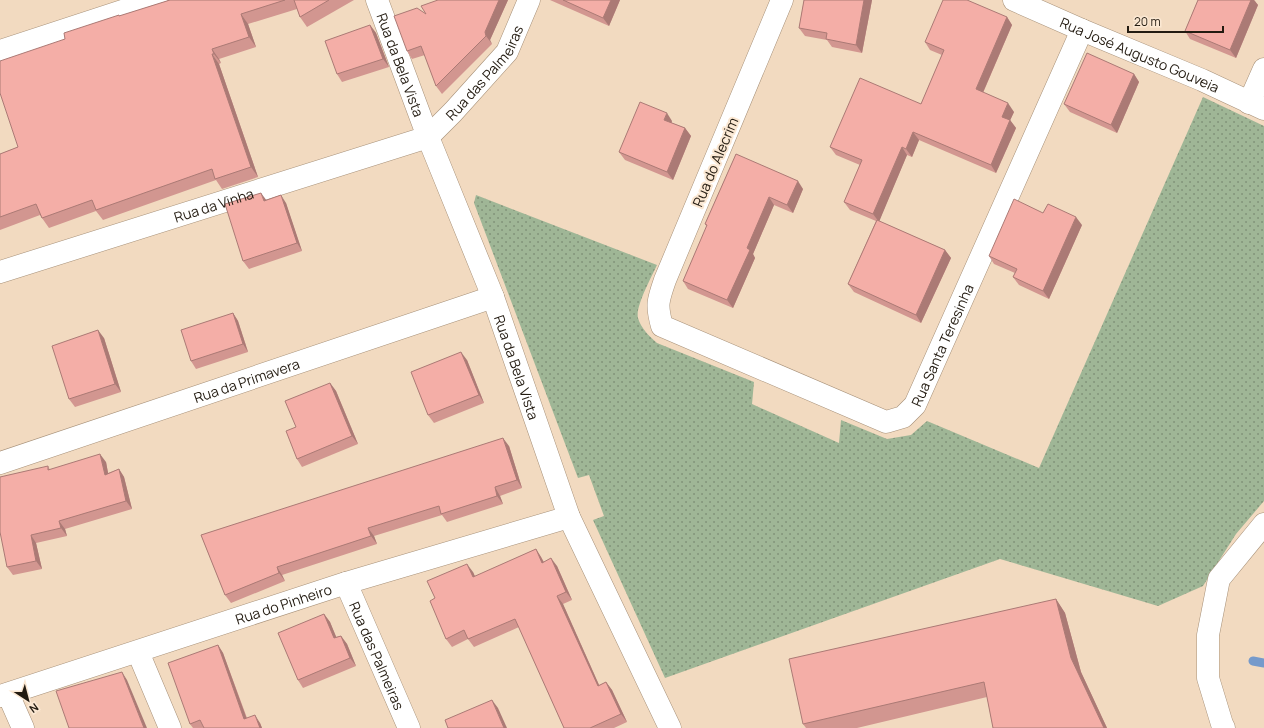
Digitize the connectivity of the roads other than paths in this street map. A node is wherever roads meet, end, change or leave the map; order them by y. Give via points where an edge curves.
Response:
1 (156, 0) edge
2 (377, 0) edge
3 (529, 0) edge
4 (782, 0) edge
5 (1014, 0) edge
6 (1082, 30) junction
7 (0, 52) edge
8 (1264, 69) edge
9 (1257, 106) edge
10 (428, 136) junction
11 (0, 272) edge
12 (493, 298) junction
13 (662, 326) joint
14 (0, 463) edge
15 (569, 517) junction
16 (1264, 524) edge
17 (346, 583) junction
18 (138, 652) junction
19 (4, 695) edge
20 (23, 728) edge
21 (170, 728) edge
22 (409, 728) edge
23 (670, 728) edge
24 (1224, 728) edge

1 - 7 street
2 - 10 street, Rua da Bela Vista
3 - 10 street, Rua das Palmeiras via 507,52
4 - 13 street, Rua do Alecrim via 659,296 658,311
5 - 6 street, Rua José Augusto Gouveia
6 - 9 street, Rua José Augusto Gouveia
6 - 13 street, Rua Santa Teresinha via 915,405 903,417 886,422
8 - 9 street
10 - 11 street, Rua da Vinha
10 - 12 street, Rua da Bela Vista
12 - 14 street, Rua da Primavera
12 - 15 street, Rua da Bela Vista
15 - 17 street, Rua do Pinheiro
15 - 23 street, Rua da Bela Vista
16 - 24 street via 1219,579 1208,635 1208,678
17 - 18 street, Rua do Pinheiro
17 - 22 street, Rua das Palmeiras
18 - 19 street, Rua do Pinheiro
18 - 21 street
19 - 20 street

